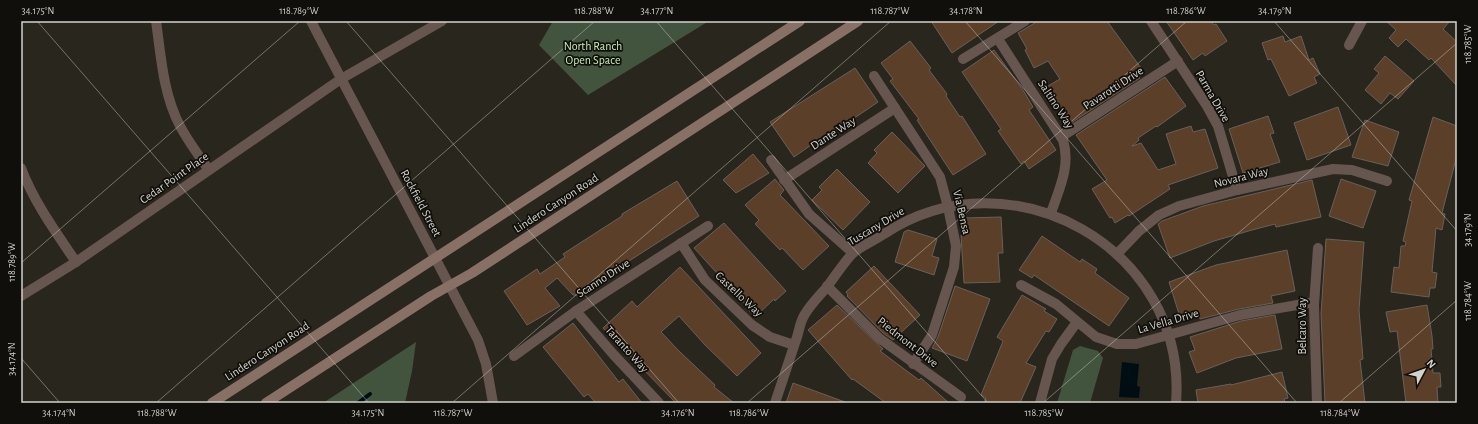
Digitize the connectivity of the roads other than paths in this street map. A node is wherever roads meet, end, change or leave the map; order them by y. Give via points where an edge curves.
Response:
1 (156, 21) edge
2 (311, 21) edge
3 (442, 21) edge
4 (800, 21) edge
5 (858, 21) edge
6 (1025, 21) edge
7 (1152, 21) edge
8 (1362, 21) edge
9 (425, 25) edge
10 (998, 39) junction
11 (1349, 45) dead end
12 (963, 59) dead end
13 (1178, 62) junction
14 (874, 76) dead end
15 (341, 79) junction
16 (895, 108) junction
17 (1061, 137) junction
18 (771, 160) dead end
19 (21, 168) edge
20 (209, 170) junction
21 (784, 180) junction
22 (1387, 181) dead end
23 (1237, 190) junction
24 (948, 207) junction
25 (1051, 213) junction
26 (708, 226) dead end
27 (681, 243) junction
28 (1318, 248) dead end
29 (853, 254) junction
30 (1117, 254) junction
31 (435, 259) junction
32 (76, 262) junction
33 (1021, 285) dead end
34 (449, 286) junction
35 (827, 286) junction
36 (21, 296) edge
37 (1314, 302) junction
38 (576, 311) junction
39 (1077, 322) junction
40 (1168, 335) junction
41 (794, 345) junction
42 (514, 356) dead end
43 (913, 364) junction
44 (961, 398) dead end
45 (212, 403) edge
46 (266, 403) edge
47 (493, 403) edge
48 (659, 403) edge
49 (775, 403) edge
50 (1040, 403) edge
51 (1176, 403) edge
52 (1317, 403) edge

1 - 20 street via 165,86 171,104 180,126
2 - 15 street, Rockfield Street
3 - 9 street, Cedar Point Place
4 - 31 main road, Lindero Canyon Road
5 - 34 main road, Lindero Canyon Road
6 - 10 street
7 - 13 street, Parma Drive
8 - 11 street
9 - 15 street, Cedar Point Place
10 - 12 street
10 - 17 street, Saltino Way
13 - 17 street, Pavarotti Drive
13 - 23 street, Parma Drive via 1218,126
14 - 16 street, Via Bensa
15 - 20 street, Cedar Point Place
15 - 31 street, Rockfield Street
16 - 21 street, Dante Way
16 - 24 street, Via Bensa via 940,177
17 - 25 street, Saltino Way via 1067,152 1066,168
18 - 21 street
19 - 32 street via 40,208
20 - 32 street, Cedar Point Place
21 - 29 street via 809,214
22 - 23 street, Novara Way via 1352,170 1333,169
23 - 30 street, Novara Way via 1179,206 1159,215
24 - 25 street, Tuscany Drive via 1000,203
24 - 29 street, Tuscany Drive via 896,226
24 - 43 street, Via Bensa via 956,246 954,267 932,334
25 - 30 street, Tuscany Drive via 1085,230
26 - 27 street, Scanno Drive
27 - 38 street, Scanno Drive
27 - 41 street, Castello Way via 705,280 752,325 770,337
28 - 37 street, Belcaro Way
29 - 35 street, Tuscany Drive
30 - 40 street, Tuscany Drive via 1149,292
31 - 34 street, Rockfield Street
31 - 45 main road, Lindero Canyon Road
32 - 36 street, Cedar Point Place
33 - 39 street, La Vella Drive via 1056,304
34 - 46 main road, Lindero Canyon Road
34 - 47 street, Rockfield Street via 478,340 486,364
35 - 41 street, Tuscany Drive via 805,314
35 - 43 street, Piedmont Drive via 879,338
37 - 40 street, La Vella Drive via 1240,315
37 - 52 street, Belcaro Way
38 - 42 street, Scanno Drive
38 - 48 street, Taranto Way
39 - 40 street, La Vella Drive via 1096,338 1117,344 1136,344
39 - 50 street via 1052,360
40 - 51 street, Tuscany Drive via 1175,365
41 - 49 street, Tuscany Drive
43 - 44 street, Piedmont Drive

